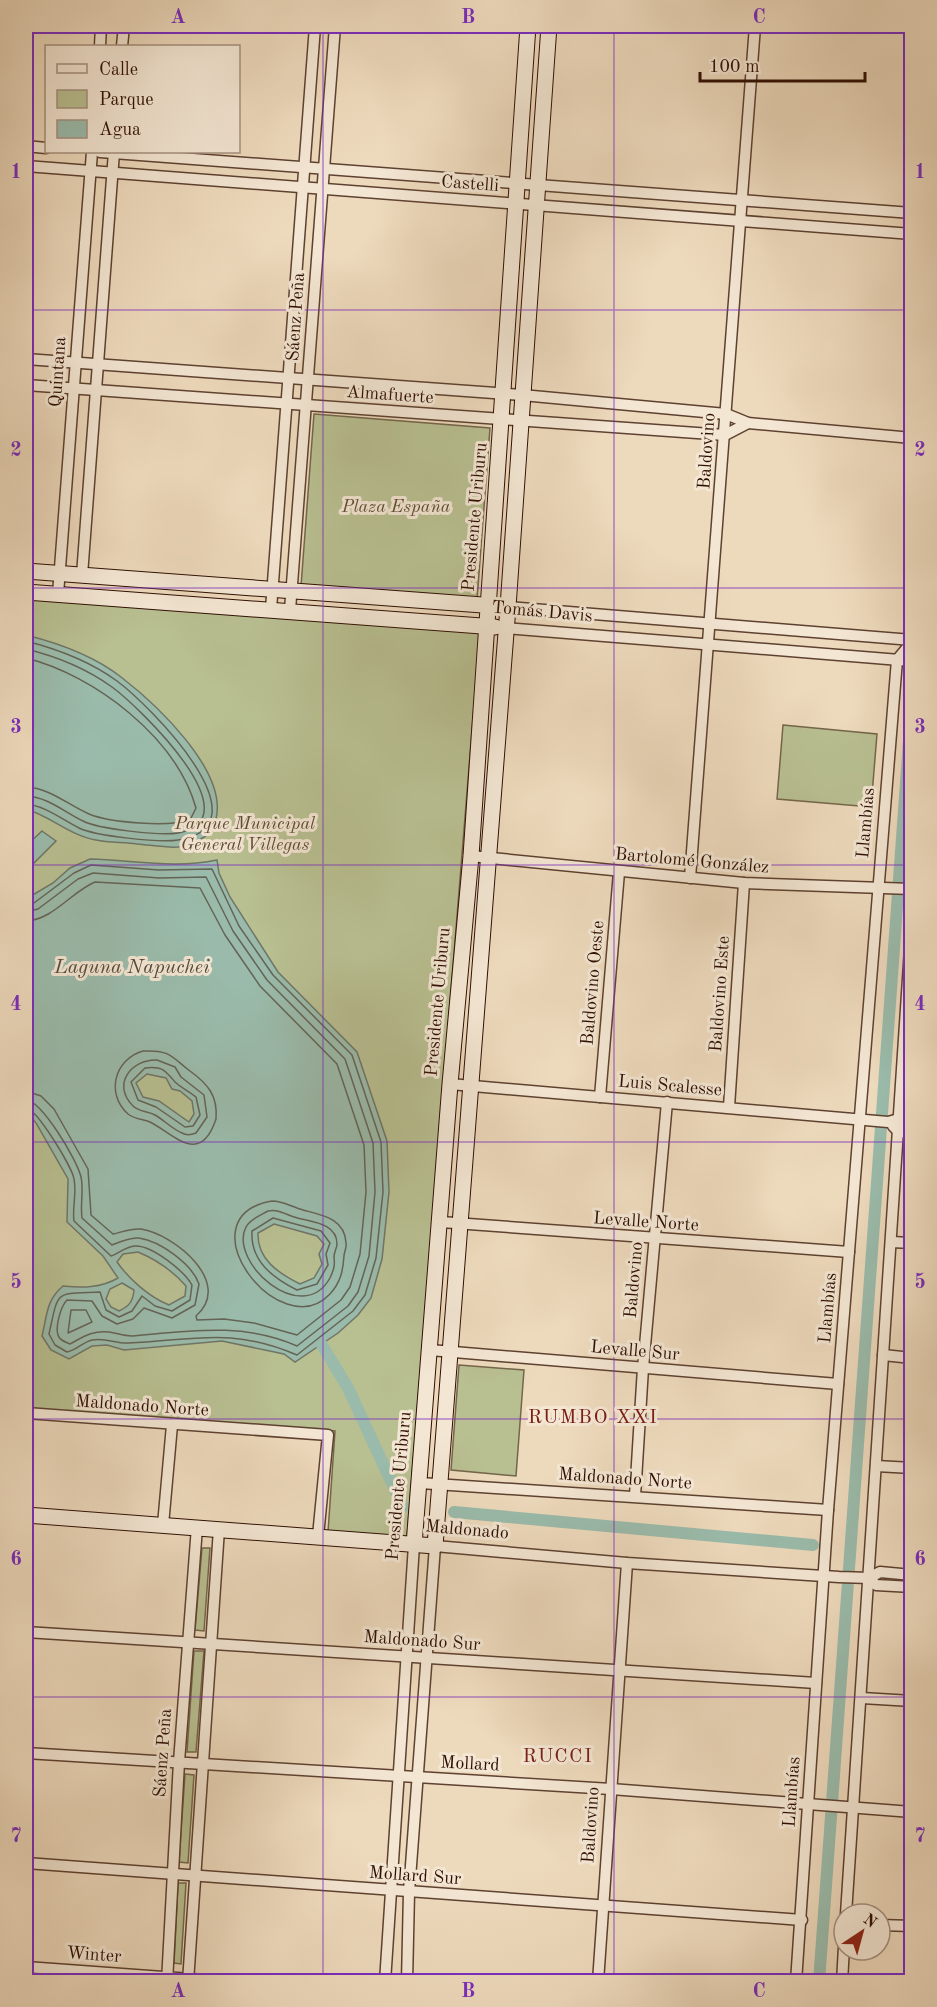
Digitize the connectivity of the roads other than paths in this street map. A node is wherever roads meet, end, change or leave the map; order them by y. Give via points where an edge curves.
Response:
1 (101, 26) edge
2 (124, 26) edge
3 (315, 26) edge
4 (335, 26) edge
5 (528, 26) edge
6 (549, 26) edge
7 (755, 26) edge
8 (99, 45) edge
9 (122, 45) edge
10 (26, 146) edge
11 (45, 147) edge
12 (92, 153) edge
13 (114, 153) edge
14 (127, 153) edge
15 (26, 166) edge
16 (304, 167) junction
17 (324, 168) junction
18 (90, 173) junction
19 (112, 175) junction
20 (518, 182) junction
21 (536, 184) junction
22 (303, 189) junction
23 (322, 190) junction
24 (742, 200) junction
25 (517, 204) junction
26 (535, 206) junction
27 (912, 213) edge
28 (740, 221) junction
29 (912, 234) edge
30 (26, 359) edge
31 (75, 363) junction
32 (98, 364) junction
33 (289, 379) junction
34 (308, 380) junction
35 (26, 385) edge
36 (74, 388) junction
37 (96, 390) junction
38 (503, 394) junction
39 (522, 395) junction
40 (287, 405) junction
41 (306, 406) junction
42 (726, 414) junction
43 (502, 420) junction
44 (521, 421) junction
45 (748, 423) junction
46 (725, 435) junction
47 (912, 438) edge
48 (26, 571) edge
49 (59, 573) junction
50 (82, 575) junction
51 (273, 588) junction
52 (292, 589) junction
53 (26, 592) edge
54 (58, 594) junction
55 (487, 605) junction
56 (508, 607) junction
57 (271, 609) junction
58 (291, 610) junction
59 (710, 625) junction
60 (485, 626) junction
61 (506, 628) junction
62 (912, 641) edge
63 (708, 646) junction
64 (897, 660) junction
65 (912, 661) edge
66 (471, 856) junction
67 (489, 859) junction
68 (619, 872) junction
69 (690, 878) junction
70 (744, 883) junction
71 (882, 888) junction
72 (907, 889) edge
73 (912, 918) edge
74 (909, 1003) edge
75 (450, 1084) junction
76 (471, 1086) junction
77 (600, 1097) junction
78 (667, 1102) junction
79 (729, 1107) junction
80 (860, 1118) junction
81 (893, 1120) junction
82 (912, 1121) edge
83 (898, 1131) junction
84 (912, 1134) edge
85 (441, 1222) junction
86 (459, 1223) junction
87 (654, 1239) junction
88 (891, 1242) junction
89 (912, 1243) edge
90 (849, 1252) junction
91 (429, 1350) junction
92 (449, 1352) junction
93 (883, 1355) junction
94 (912, 1358) edge
95 (643, 1368) junction
96 (838, 1384) junction
97 (26, 1413) edge
98 (172, 1425) junction
99 (876, 1466) junction
100 (912, 1468) edge
101 (420, 1483) junction
102 (440, 1483) junction
103 (635, 1496) junction
104 (828, 1510) junction
105 (26, 1515) edge
106 (163, 1525) junction
107 (197, 1527) junction
108 (219, 1529) junction
109 (318, 1536) junction
110 (414, 1545) junction
111 (435, 1546) junction
112 (627, 1563) junction
113 (912, 1575) edge
114 (825, 1576) junction
115 (863, 1578) junction
116 (912, 1587) edge
117 (26, 1632) edge
118 (187, 1643) junction
119 (210, 1645) junction
120 (405, 1657) junction
121 (425, 1658) junction
122 (619, 1670) junction
123 (816, 1683) junction
124 (862, 1698) junction
125 (912, 1701) edge
126 (26, 1753) edge
127 (178, 1762) junction
128 (201, 1764) junction
129 (398, 1776) junction
130 (417, 1777) junction
131 (611, 1789) junction
132 (808, 1804) junction
133 (854, 1808) junction
134 (912, 1812) edge
135 (26, 1863) edge
136 (172, 1876) junction
137 (193, 1877) junction
138 (390, 1891) junction
139 (409, 1892) junction
140 (847, 1902) edge
141 (602, 1906) junction
142 (801, 1920) junction
143 (892, 1925) edge
144 (912, 1926) edge
145 (843, 1962) edge
146 (26, 1967) edge
147 (168, 1979) edge
148 (188, 1980) edge
149 (232, 1982) edge
150 (386, 1982) edge
151 (407, 1982) edge
152 (598, 1982) edge
153 (796, 1982) edge
154 (842, 1982) edge

1 - 8 street
2 - 9 street
3 - 16 street, Sáenz Peña
4 - 17 street, Sáenz Peña
5 - 20 street, Presidente Uriburu
6 - 21 street, Presidente Uriburu
7 - 24 street, Baldovino
10 - 11 street
12 - 18 street, Quintana
13 - 19 street
14 - 16 street, Castelli
15 - 18 street, Castelli
16 - 17 street, Castelli
16 - 22 street, Sáenz Peña
17 - 20 street, Castelli
17 - 23 street, Sáenz Peña
18 - 19 street, Castelli
18 - 31 street, Quintana
19 - 22 street, Castelli
19 - 32 street
20 - 21 street, Castelli
20 - 25 street, Presidente Uriburu
21 - 24 street, Castelli
21 - 26 street, Presidente Uriburu
22 - 23 street, Castelli
22 - 33 street, Sáenz Peña
23 - 25 street, Castelli
23 - 34 street, Sáenz Peña
24 - 27 street, Castelli
24 - 28 street, Baldovino
25 - 26 street, Castelli
25 - 38 street, Presidente Uriburu
26 - 28 street, Castelli
26 - 39 street, Presidente Uriburu
28 - 29 street, Castelli
28 - 42 street, Baldovino
30 - 31 street, Almafuerte
31 - 32 street, Almafuerte
31 - 36 street, Quintana
32 - 33 street, Almafuerte
32 - 37 street
33 - 34 street, Almafuerte
33 - 40 street, Sáenz Peña
34 - 38 street, Almafuerte
34 - 41 street, Sáenz Peña
35 - 36 street, Almafuerte
36 - 37 street, Almafuerte
36 - 49 street, Quintana
37 - 40 street, Almafuerte
37 - 50 street
38 - 39 street, Almafuerte
38 - 43 street, Presidente Uriburu
39 - 42 street, Almafuerte
39 - 44 street, Presidente Uriburu
40 - 41 street, Almafuerte
40 - 51 street, Sáenz Peña
41 - 43 street, Almafuerte
41 - 52 street, Sáenz Peña
42 - 45 street, Almafuerte
42 - 46 street, Baldovino
43 - 44 street, Almafuerte
43 - 55 street, Presidente Uriburu
44 - 46 street, Almafuerte
44 - 56 street, Presidente Uriburu
45 - 46 street
45 - 47 street, Almafuerte
46 - 59 street, Baldovino
48 - 49 street, Tomás Davis
49 - 50 street, Tomás Davis
49 - 54 street, Quintana
50 - 51 street, Tomás Davis
51 - 52 street, Tomás Davis
51 - 57 street, Sáenz Peña
52 - 55 street, Tomás Davis
52 - 58 street, Sáenz Peña
53 - 54 street, Tomás Davis
54 - 57 street, Tomás Davis
55 - 56 street, Tomás Davis
55 - 60 street, Presidente Uriburu
56 - 59 street, Tomás Davis
56 - 61 street, Presidente Uriburu
57 - 58 street, Tomás Davis
58 - 60 street, Tomás Davis
59 - 62 street, Tomás Davis
59 - 63 street, Baldovino
60 - 61 street, Tomás Davis
60 - 66 street, Presidente Uriburu
61 - 63 street, Tomás Davis
61 - 67 street, Presidente Uriburu
62 - 64 street
63 - 64 street, Tomás Davis
63 - 69 street, Baldovino
64 - 65 street, Tomás Davis
64 - 71 street, Llambías
66 - 67 street, Bartolomé González
66 - 75 street, Presidente Uriburu
67 - 68 street, Bartolomé González
67 - 76 street, Presidente Uriburu
68 - 69 street, Bartolomé González
68 - 77 street, Baldovino Oeste
69 - 70 street, Bartolomé González
70 - 71 street, Bartolomé González
70 - 79 street, Baldovino Este
71 - 72 street, Bartolomé González
71 - 80 street, Llambías
73 - 74 street
74 - 81 street
75 - 76 street, Luis Scalesse
75 - 85 street, Presidente Uriburu
76 - 77 street, Luis Scalesse
76 - 86 street, Presidente Uriburu
77 - 78 street, Luis Scalesse
78 - 79 street, Luis Scalesse
78 - 87 street, Baldovino
79 - 80 street, Luis Scalesse
80 - 81 street, Luis Scalesse
80 - 90 street, Llambías
81 - 82 street, Luis Scalesse
81 - 83 street
83 - 84 street
83 - 88 street
85 - 86 street, Levalle Norte
85 - 91 street, Presidente Uriburu
86 - 87 street, Levalle Norte
86 - 92 street, Presidente Uriburu
87 - 90 street, Levalle Norte
87 - 95 street, Baldovino
88 - 89 street
88 - 93 street
90 - 96 street, Llambías
91 - 92 street, Levalle Sur
91 - 101 street, Presidente Uriburu
92 - 95 street, Levalle Sur
92 - 102 street, Presidente Uriburu
93 - 94 street
93 - 99 street
95 - 96 street, Levalle Sur
95 - 103 street, Baldovino
96 - 104 street, Llambías
97 - 98 street, Maldonado Norte
98 - 106 street
98 - 109 street, Maldonado Norte via 327,1435
99 - 100 street
99 - 115 street
101 - 102 street, Maldonado Norte
101 - 110 street, Presidente Uriburu
102 - 103 street, Maldonado Norte
102 - 111 street, Presidente Uriburu
103 - 104 street, Maldonado Norte
104 - 114 street, Llambías
105 - 106 street, Maldonado
106 - 107 street, Maldonado
107 - 108 street, Maldonado
107 - 118 street, Sáenz Peña
108 - 109 street, Maldonado
108 - 119 street
109 - 110 street, Maldonado
110 - 111 street, Maldonado
110 - 120 street, Presidente Uriburu
111 - 112 street, Maldonado
111 - 121 street, Presidente Uriburu
112 - 114 street, Maldonado
112 - 122 street, Baldovino
113 - 115 street, Maldonado via 880,1572
114 - 115 street, Maldonado
114 - 123 street, Llambías
115 - 116 street, Maldonado via 876,1585
115 - 124 street
117 - 118 street, Maldonado Sur
118 - 119 street, Maldonado Sur
118 - 127 street, Sáenz Peña
119 - 120 street, Maldonado Sur
119 - 128 street
120 - 121 street, Maldonado Sur
120 - 129 street, Presidente Uriburu
121 - 122 street, Maldonado Sur
121 - 130 street, Presidente Uriburu
122 - 123 street, Maldonado Sur
122 - 131 street, Baldovino
123 - 132 street, Llambías
124 - 125 street
124 - 133 street
126 - 127 street, Mollard
127 - 128 street, Mollard
127 - 136 street, Sáenz Peña
128 - 129 street, Mollard
128 - 137 street
129 - 130 street, Mollard
129 - 138 street, Presidente Uriburu
130 - 131 street, Mollard
130 - 139 street, Presidente Uriburu
131 - 132 street, Mollard
131 - 141 street, Baldovino
132 - 133 street, Mollard
132 - 142 street, Llambías
133 - 134 street, Mollard
133 - 140 street
135 - 136 street, Mollard Sur
136 - 137 street, Mollard Sur
136 - 147 street, Sáenz Peña
137 - 138 street, Mollard Sur
137 - 148 street
138 - 139 street, Mollard Sur
138 - 150 street, Presidente Uriburu
139 - 141 street, Mollard Sur
139 - 151 street, Presidente Uriburu
141 - 142 street, Mollard Sur
141 - 152 street, Baldovino
142 - 153 street, Llambías
143 - 144 street
145 - 154 street
146 - 147 street, Winter
147 - 148 street, Winter
148 - 149 street, Winter

